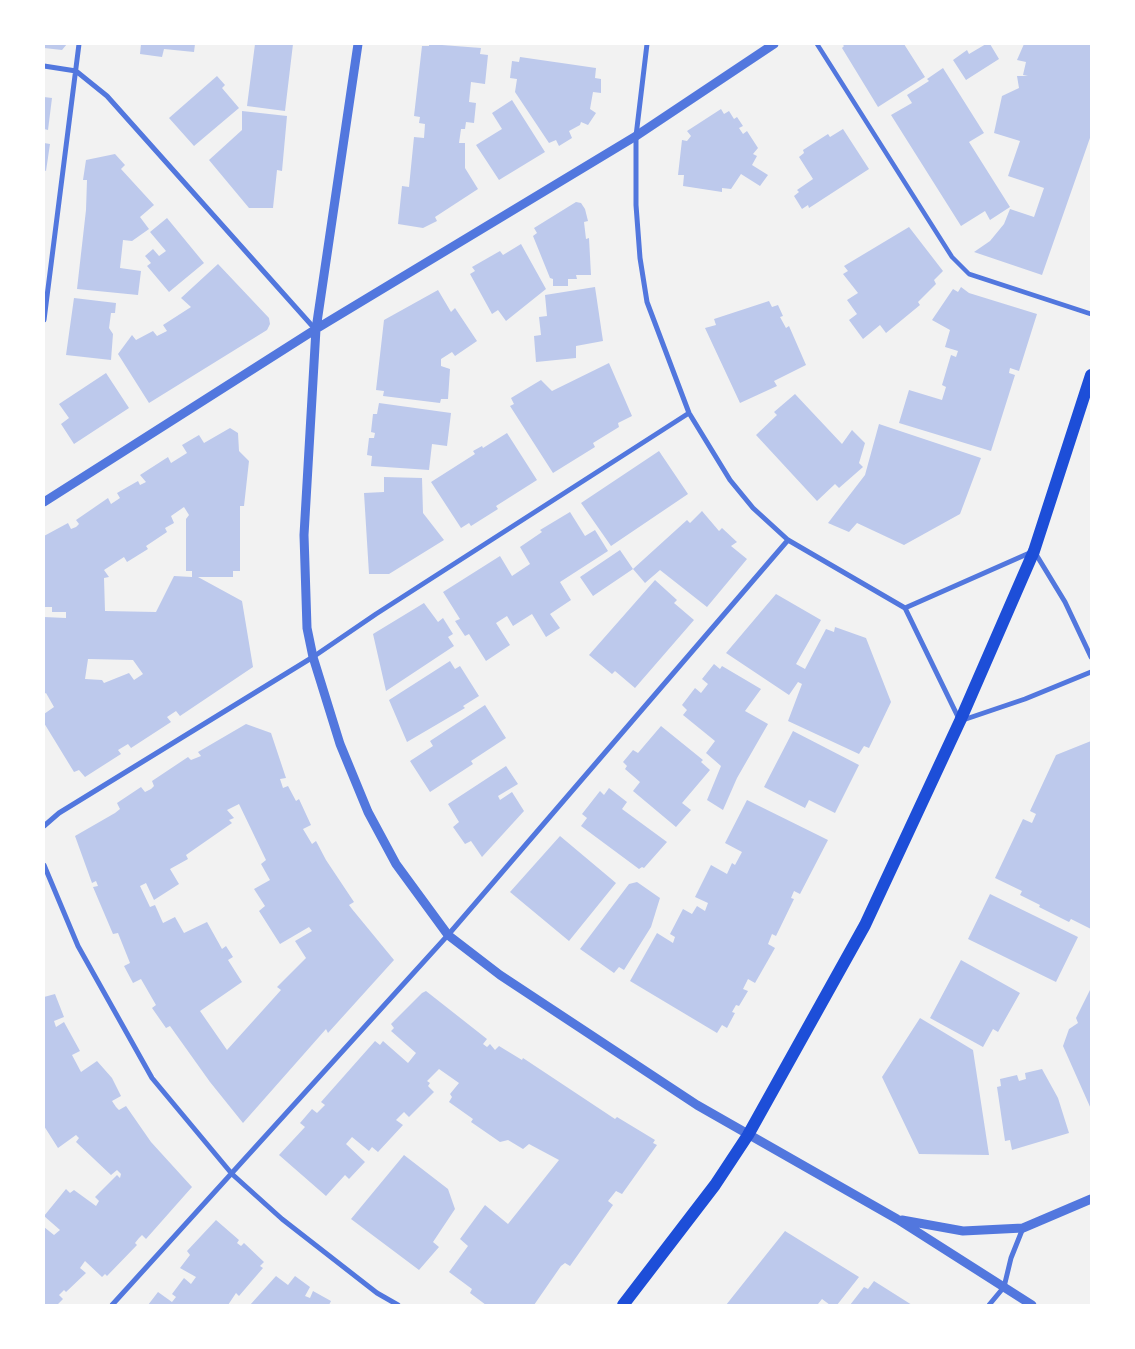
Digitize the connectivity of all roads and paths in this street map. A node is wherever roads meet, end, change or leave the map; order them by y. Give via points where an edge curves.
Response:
1 (80, 44) edge
2 (358, 44) edge
3 (647, 44) edge
4 (774, 44) edge
5 (816, 44) edge
6 (44, 66) edge
7 (76, 71) junction
8 (636, 136) junction
9 (1091, 314) edge
10 (44, 320) edge
11 (316, 329) junction
12 (1091, 375) edge
13 (689, 413) junction
14 (44, 502) edge
15 (788, 540) junction
16 (1034, 551) junction
17 (905, 608) junction
18 (313, 657) junction
19 (1091, 658) edge
20 (1091, 672) edge
21 (960, 721) junction
22 (44, 826) edge
23 (44, 865) edge
24 (448, 935) junction
25 (748, 1135) junction
26 (232, 1174) junction
27 (1091, 1199) edge
28 (897, 1219) junction
29 (1023, 1228) junction
30 (1004, 1287) junction
31 (112, 1305) edge
32 (398, 1305) edge
33 (623, 1305) edge
34 (989, 1305) edge
35 (1032, 1305) edge

1 - 7 street
2 - 11 street
3 - 8 street
4 - 8 street
5 - 9 street via 952,258 969,274
6 - 7 street
7 - 10 street
7 - 11 street via 107,96
8 - 11 street
8 - 13 street via 636,205 647,302
11 - 14 street
11 - 18 street via 304,535 307,628
12 - 16 main road
13 - 15 street via 730,480 753,508
13 - 18 street
15 - 17 street
15 - 24 street
16 - 17 street
16 - 19 street via 1065,602
16 - 21 main road
17 - 21 street
18 - 22 street via 59,813
18 - 24 street via 340,744 368,812 396,864
20 - 21 street
21 - 25 main road via 865,925
23 - 26 street via 78,946 152,1078
24 - 25 street via 508,980
24 - 26 street
25 - 28 street
25 - 33 main road via 715,1185
26 - 31 street
26 - 32 street via 282,1219 377,1293
27 - 29 street
28 - 29 street via 963,1231
28 - 30 street
29 - 30 street
30 - 34 street
30 - 35 street

